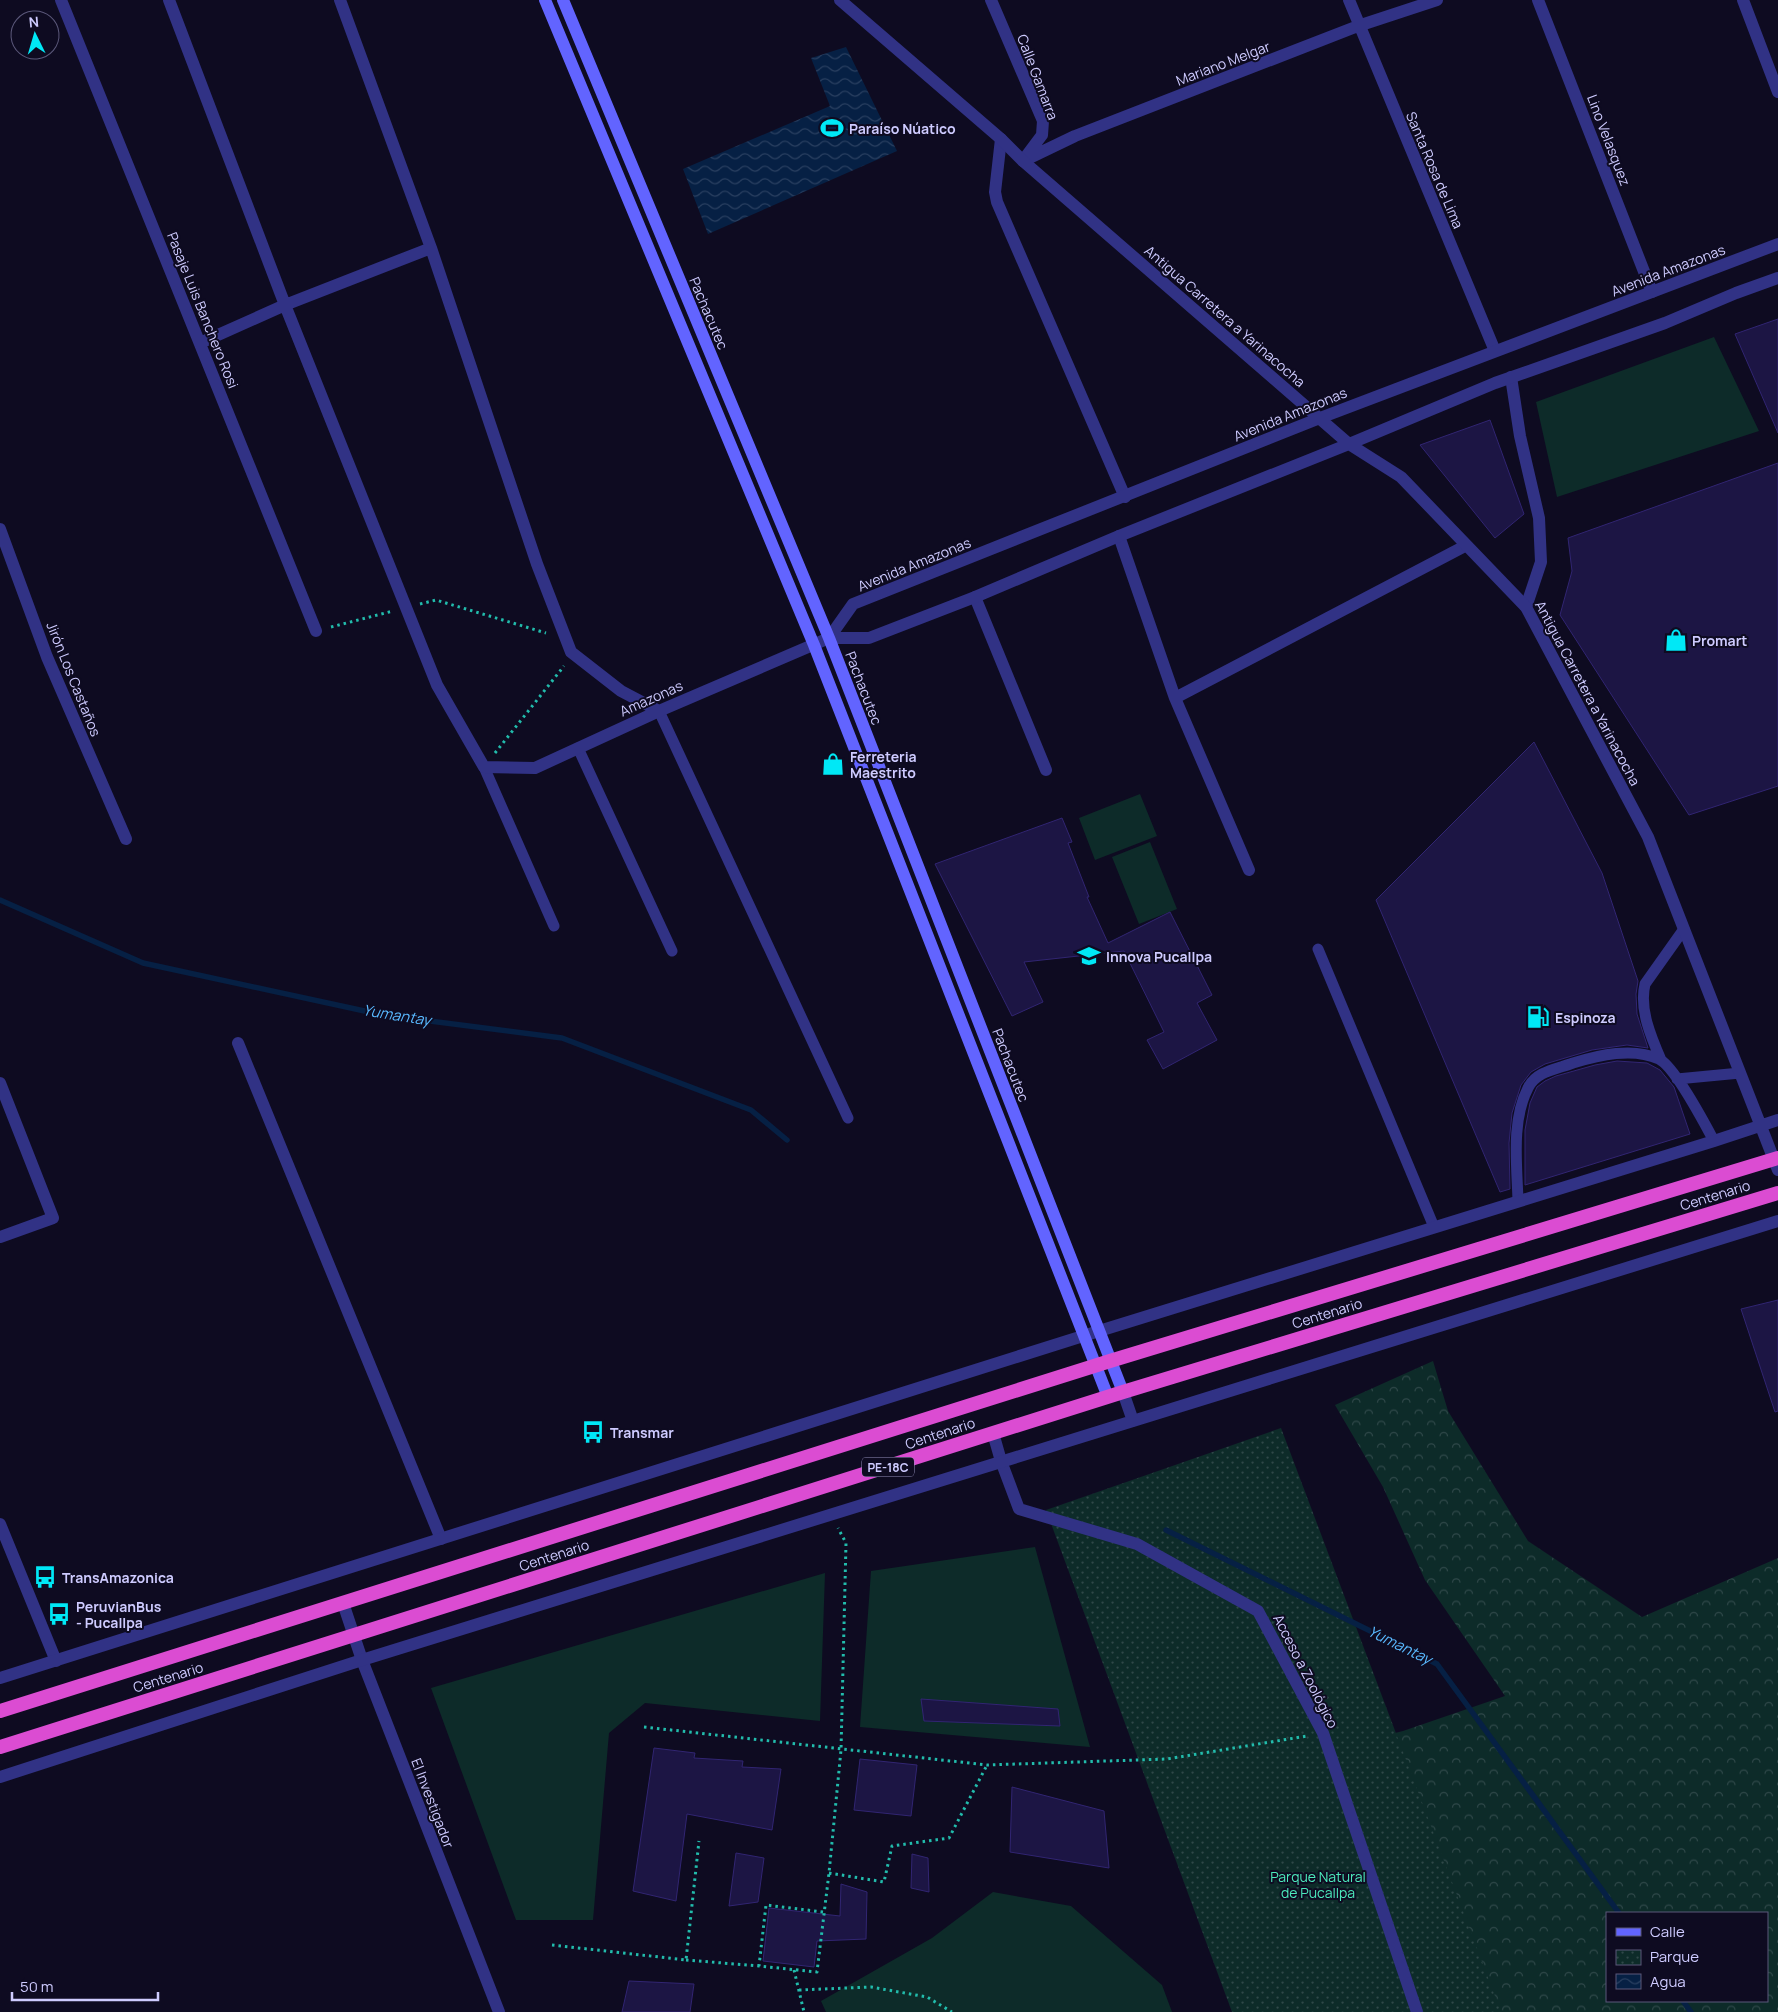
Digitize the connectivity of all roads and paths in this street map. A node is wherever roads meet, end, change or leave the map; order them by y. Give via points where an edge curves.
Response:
1 (61, 0) edge
2 (169, 0) edge
3 (340, 0) edge
4 (545, 0) edge
5 (562, 0) edge
6 (840, 0) edge
7 (991, 0) edge
8 (1349, 0) edge
9 (1437, 0) edge
10 (1538, 0) edge
11 (1743, 0) edge
12 (1358, 26) junction
13 (1778, 92) edge
14 (1001, 139) junction
15 (1023, 161) junction
16 (1778, 244) edge
17 (432, 248) junction
18 (1778, 278) edge
19 (1652, 292) junction
20 (285, 305) junction
21 (200, 342) junction
22 (1495, 351) junction
23 (1511, 377) junction
24 (1320, 418) junction
25 (1349, 444) junction
26 (1125, 497) junction
27 (0, 528) edge
28 (1119, 536) junction
29 (1465, 546) junction
30 (975, 596) junction
31 (1526, 607) junction
32 (406, 608) junction
33 (316, 631) joint
34 (829, 638) junction
35 (814, 645) junction
36 (571, 652) junction
37 (572, 669) dead end
38 (1175, 698) junction
39 (659, 711) junction
40 (578, 748) junction
41 (484, 767) junction
42 (1046, 770) dead end
43 (126, 839) dead end
44 (1249, 870) dead end
45 (554, 926) dead end
46 (1684, 929) junction
47 (1318, 949) dead end
48 (672, 951) dead end
49 (238, 1043) dead end
50 (1661, 1060) junction
51 (1740, 1073) junction
52 (1677, 1079) junction
53 (0, 1083) edge
54 (848, 1118) dead end
55 (1778, 1120) edge
56 (1761, 1125) junction
57 (1714, 1141) junction
58 (1777, 1162) edge
59 (1778, 1193) edge
60 (1518, 1201) junction
61 (1778, 1221) edge
62 (1434, 1227) junction
63 (0, 1237) edge
64 (1098, 1332) junction
65 (1083, 1336) junction
66 (1110, 1361) junction
67 (1095, 1366) junction
68 (1123, 1392) junction
69 (1108, 1397) junction
70 (1133, 1420) junction
71 (993, 1433) junction
72 (1001, 1461) junction
73 (830, 1514) junction
74 (0, 1524) edge
75 (441, 1539) junction
76 (343, 1603) junction
77 (354, 1636) junction
78 (362, 1660) junction
79 (56, 1661) junction
80 (0, 1678) edge
81 (0, 1711) edge
82 (644, 1727) dead end
83 (1322, 1733) junction
84 (0, 1747) edge
85 (841, 1750) junction
86 (987, 1765) junction
87 (0, 1777) edge
88 (700, 1841) dead end
89 (829, 1873) junction
90 (823, 1912) junction
91 (552, 1945) dead end
92 (686, 1960) junction
93 (759, 1966) junction
94 (794, 1970) junction
95 (799, 1990) junction
96 (499, 2012) edge
97 (804, 2012) edge
98 (952, 2012) edge
99 (1417, 2012) edge

1 - 21 street, Pasaje Luis Banchero Rosi
2 - 20 street
3 - 17 street
4 - 35 main road
5 - 34 main road, Pachacutec
6 - 14 street, Antigua Carretera a Yarinacocha
7 - 15 street, Calle Gamarra via 1043,122 1042,136
8 - 12 street, Santa Rosa de Lima
9 - 12 street, Mariano Melgar
10 - 19 street, Lino Velasquez
11 - 13 street
12 - 15 street, Mariano Melgar via 1075,136
12 - 22 street, Santa Rosa de Lima
14 - 15 street, Antigua Carretera a Yarinacocha
14 - 26 street via 995,192 997,202
15 - 24 street, Antigua Carretera a Yarinacocha
16 - 19 street, Avenida Amazonas
17 - 20 street
17 - 36 street via 537,564
18 - 23 street via 1665,323
19 - 22 street, Avenida Amazonas
20 - 21 street
20 - 32 street
21 - 33 street, Pasaje Luis Banchero Rosi
22 - 24 street, Avenida Amazonas
23 - 25 street
23 - 31 street via 1520,436 1539,518 1541,562
24 - 25 street, Antigua Carretera a Yarinacocha
24 - 26 street, Avenida Amazonas
25 - 28 street
25 - 29 street, Antigua Carretera a Yarinacocha via 1401,477
26 - 34 street, Avenida Amazonas via 853,604
27 - 43 street, Jirón Los Castaños via 48,657
28 - 30 street
28 - 38 street
29 - 31 street, Antigua Carretera a Yarinacocha
29 - 38 street
30 - 34 street via 869,638
30 - 42 street
31 - 46 street, Antigua Carretera a Yarinacocha via 1648,837
32 - 33 path
32 - 36 path via 436,600 545,632
32 - 41 street via 437,685
34 - 35 street, Amazonas
34 - 64 main road, Pachacutec
35 - 39 street, Amazonas
35 - 65 main road
36 - 39 street via 621,691
37 - 41 path via 564,666
38 - 44 street
39 - 40 street, Amazonas
39 - 54 lane
40 - 41 street, Amazonas via 535,768
40 - 48 lane
41 - 45 lane
46 - 50 lane via 1645,984 1642,995 1652,1039
46 - 51 street, Antigua Carretera a Yarinacocha
47 - 62 lane
49 - 75 street
50 - 52 lane
50 - 60 lane via 1637,1053 1595,1057 1538,1075 1528,1086 1520,1108
51 - 52 lane
51 - 56 street, Antigua Carretera a Yarinacocha
52 - 57 lane
53 - 63 street via 53,1218
55 - 56 street
56 - 57 street
56 - 58 street, Antigua Carretera a Yarinacocha
57 - 60 street
58 - 66 highway, Centenario / PE-18C
59 - 68 highway, Centenario / PE-18C
60 - 62 street
61 - 70 street
62 - 64 street
64 - 65 street
64 - 66 main road, Pachacutec
65 - 67 main road
65 - 75 street
66 - 67 highway, Centenario / PE-18C
66 - 68 main road, Pachacutec
67 - 69 main road
67 - 76 highway, Centenario / PE-18C
68 - 69 highway, Centenario / PE-18C
68 - 70 street, Pachacutec
69 - 71 highway, Centenario / PE-18C
70 - 72 street
71 - 72 street, Acceso a Zoológico
71 - 77 highway, Centenario / PE-18C
72 - 73 street
72 - 83 street, Acceso a Zoológico via 1018,1508 1137,1544 1258,1611
73 - 78 street
73 - 85 path via 846,1543
74 - 79 street
75 - 79 street
76 - 77 street, El Investigador
76 - 81 highway, Centenario / PE-18C
77 - 78 street, El Investigador
77 - 84 highway, Centenario / PE-18C
78 - 87 street
78 - 96 street, El Investigador
79 - 80 street
82 - 85 path
83 - 86 path via 1168,1759
83 - 99 street, Acceso a Zoológico
85 - 86 path
85 - 89 path
86 - 89 path via 949,1838 892,1846 884,1882
88 - 92 path
89 - 90 path
90 - 93 path via 766,1905
90 - 94 path via 817,1972
91 - 92 path
92 - 93 path
93 - 94 path
94 - 95 path
95 - 97 path
95 - 98 path via 871,1987 927,1997

